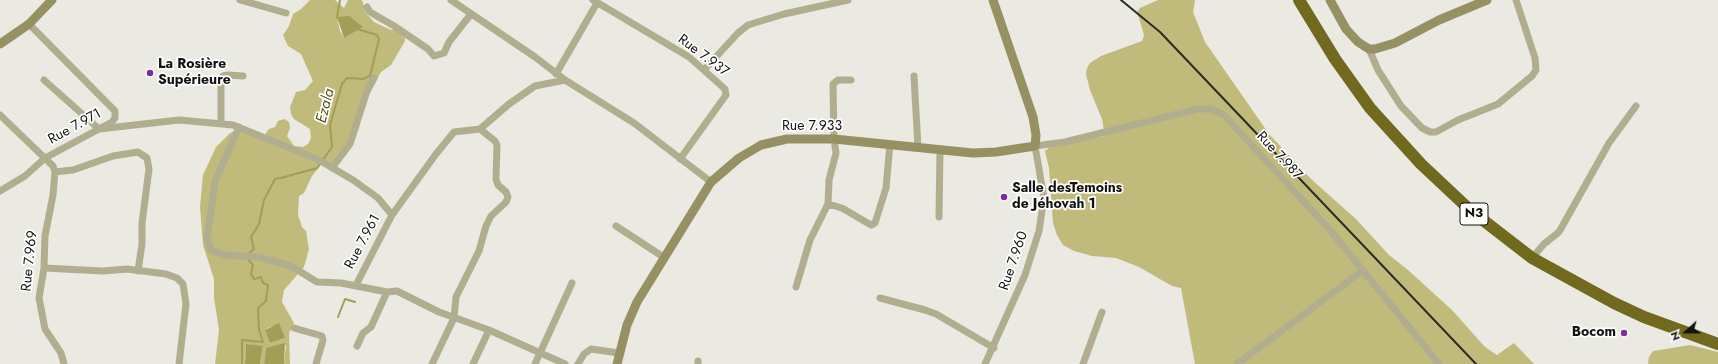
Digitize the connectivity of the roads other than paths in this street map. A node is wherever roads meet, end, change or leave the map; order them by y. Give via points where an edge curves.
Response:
1 (52, 0) edge
2 (240, 0) edge
3 (451, 0) edge
4 (848, 0) edge
5 (993, 0) edge
6 (1299, 0) edge
7 (1330, 0) edge
8 (1487, 0) edge
9 (1516, 0) edge
10 (595, 1) edge
11 (367, 7) dead end
12 (286, 13) dead end
13 (471, 14) junction
14 (29, 24) junction
15 (0, 44) edge
16 (1369, 49) junction
17 (704, 70) junction
18 (556, 74) junction
19 (243, 76) dead end
20 (914, 76) dead end
21 (374, 78) dead end
22 (44, 80) dead end
23 (565, 80) junction
24 (851, 80) dead end
25 (1636, 106) dead end
26 (0, 115) edge
27 (221, 124) junction
28 (239, 127) junction
29 (99, 129) junction
30 (480, 129) junction
31 (834, 139) junction
32 (890, 144) junction
33 (1035, 146) junction
34 (918, 148) junction
35 (940, 150) junction
36 (45, 158) junction
37 (680, 158) junction
38 (332, 168) junction
39 (55, 172) junction
40 (711, 182) junction
41 (1, 189) edge
42 (828, 204) junction
43 (392, 215) junction
44 (939, 217) dead end
45 (616, 226) dead end
46 (665, 258) junction
47 (1532, 258) junction
48 (44, 268) junction
49 (138, 271) junction
50 (1362, 271) junction
51 (572, 283) dead end
52 (356, 284) junction
53 (796, 287) dead end
54 (387, 292) junction
55 (880, 298) dead end
56 (1102, 312) dead end
57 (454, 318) junction
58 (294, 328) dead end
59 (489, 330) junction
60 (1718, 344) edge
61 (357, 346) dead end
62 (994, 348) junction
63 (541, 352) junction
64 (619, 353) junction
65 (64, 364) edge
66 (179, 364) edge
67 (316, 364) edge
68 (432, 364) edge
69 (473, 364) edge
70 (535, 364) edge
71 (565, 364) edge
72 (578, 364) edge
73 (616, 364) edge
74 (985, 364) edge
75 (1083, 364) edge
76 (1236, 364) edge
77 (1439, 364) edge

1 - 14 street
2 - 12 street
3 - 13 street
4 - 17 street via 748,25
5 - 33 street, Rue 7.960 via 1033,117 1036,130
6 - 47 highway, N3 via 1335,59 1379,118 1421,164 1470,210
7 - 16 street via 1346,29
8 - 16 street via 1439,20 1386,47
9 - 16 street via 1535,58 1536,70 1498,104 1436,132 1422,128 1401,106 1378,70
10 - 17 street, Rue 7.937 via 689,58
10 - 18 street
11 - 13 street via 370,12 428,49 434,56 444,53 449,42
13 - 18 street
14 - 15 street
14 - 29 street, Rue 7.971 via 115,111 112,122
17 - 37 street, Rue 7.937 via 720,83 726,95
18 - 23 street
19 - 27 street via 223,76
20 - 34 street
21 - 38 street via 367,91 350,144
22 - 29 street
23 - 30 street via 536,86 508,104
23 - 37 street via 634,122
24 - 31 street via 838,80 834,84
25 - 47 street via 1608,143 1559,232
26 - 36 street
27 - 28 street
27 - 29 street via 179,120
28 - 38 street
28 - 52 street via 215,180 207,239 211,250 224,255 258,257 291,266 317,282
29 - 36 street, Rue 7.971
30 - 43 street, Rue 7.961 via 454,132
30 - 57 street via 497,145 496,179 508,197 491,216 486,226 479,251 456,297
31 - 32 street, Rue 7.933
31 - 40 street, Rue 7.933 via 787,139 761,145 739,158
31 - 42 street via 835,157 829,180
32 - 34 street, Rue 7.933
32 - 42 street via 886,188 875,223 872,225 842,208
33 - 35 street, Rue 7.933 via 973,153
33 - 50 street, Rue 7.987 via 1065,142 1211,109 1224,115 1330,230
33 - 62 street, Rue 7.960 via 1043,187 1043,212 1025,275
34 - 35 street, Rue 7.933
35 - 44 street
36 - 39 street
36 - 41 street, Rue 7.971 via 24,176
37 - 40 street
38 - 43 street via 378,198
39 - 48 street, Rue 7.969 via 45,236
39 - 49 street via 73,170 113,156 138,152 147,158 149,168
40 - 46 street, Rue 7.933
42 - 53 street via 810,240
43 - 52 street, Rue 7.961
45 - 46 street
46 - 64 street, Rue 7.933 via 631,314
47 - 60 highway, N3 via 1644,317
48 - 49 street
48 - 65 street, Rue 7.969 via 39,298 42,321 61,353
49 - 66 street via 166,274 177,278 183,284 186,304
50 - 76 street
50 - 77 street, Rue 7.987
51 - 63 street
52 - 54 street, Rue 7.961
54 - 57 street, Rue 7.961 via 397,291
54 - 61 street via 371,327 364,333
55 - 62 street via 926,310
56 - 75 street
57 - 59 street, Rue 7.961
57 - 68 street
58 - 67 street via 322,336
59 - 63 street, Rue 7.961
59 - 69 street
62 - 74 street, Rue 7.960
63 - 70 street
63 - 71 street, Rue 7.961
64 - 72 street via 591,349 584,354
64 - 73 street, Rue 7.933

